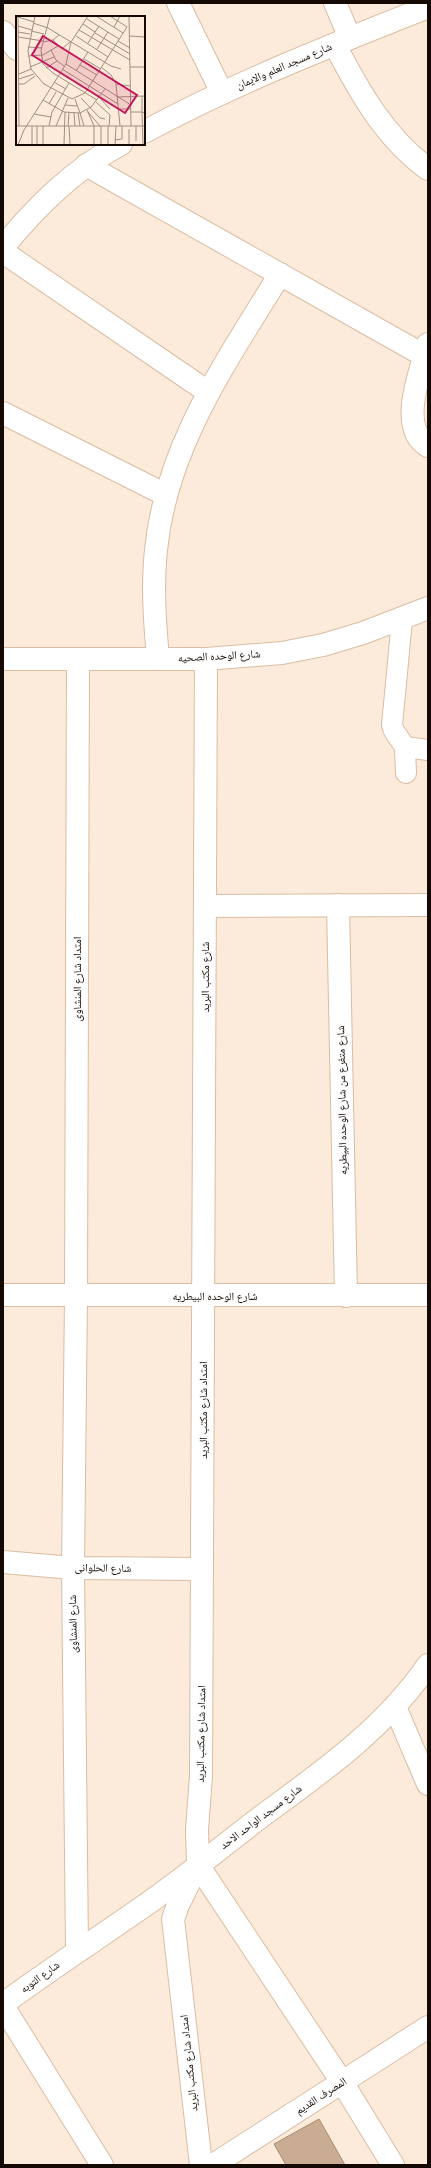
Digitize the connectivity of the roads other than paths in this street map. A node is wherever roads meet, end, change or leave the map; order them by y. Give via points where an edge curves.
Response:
1 (178, 3) edge
2 (335, 3) edge
3 (428, 7) edge
4 (3, 32) edge
5 (342, 41) junction
6 (16, 48) edge
7 (222, 93) junction
8 (145, 132) edge
9 (101, 152) edge
10 (428, 169) edge
11 (3, 247) edge
12 (3, 252) edge
13 (280, 274) junction
14 (426, 350) edge
15 (208, 392) junction
16 (3, 413) edge
17 (428, 446) edge
18 (166, 496) junction
19 (428, 608) edge
20 (402, 620) junction
21 (3, 659) edge
22 (158, 659) junction
23 (206, 659) junction
24 (78, 660) junction
25 (405, 747) junction
26 (428, 750) edge
27 (406, 773) dead end
28 (338, 905) junction
29 (428, 905) edge
30 (205, 906) junction
31 (3, 1295) edge
32 (428, 1295) edge
33 (203, 1296) junction
34 (346, 1296) junction
35 (76, 1297) junction
36 (5, 1568) edge
37 (73, 1568) junction
38 (202, 1569) junction
39 (428, 1665) edge
40 (395, 1707) junction
41 (428, 1784) edge
42 (198, 1865) junction
43 (77, 1950) junction
44 (3, 2005) edge
45 (428, 2026) edge
46 (342, 2082) junction
47 (102, 2165) edge
48 (201, 2165) edge
49 (213, 2165) edge
50 (393, 2165) edge

1 - 7 street
2 - 5 street
3 - 5 street, شارع مسجد العلم والايمان
4 - 6 street
5 - 7 street, شارع مسجد العلم والايمان
5 - 10 street via 358,89 388,131
7 - 8 street, شارع مسجد العلم والايمان
9 - 11 street via 30,214
9 - 13 street
12 - 15 street
13 - 14 street
13 - 15 street
14 - 17 street via 412,412 412,424
15 - 18 street via 179,453
16 - 18 street
18 - 22 street via 155,557 153,604
19 - 20 street, شارع الوحده الصحيه
20 - 23 street, شارع الوحده الصحيه via 316,646 282,653
20 - 25 lane via 392,725
21 - 24 street, شارع الوحده الصحيه
22 - 23 street, شارع الوحده الصحيه
22 - 24 street, شارع الوحده الصحيه
23 - 30 street, شارع مكتب البريد
24 - 35 street, امتداد شارع المنشاوى
25 - 26 lane
25 - 27 lane
28 - 29 street
28 - 30 street
28 - 34 street, شارع متفرع من شارع الوحده البيطريه
30 - 33 street, شارع مكتب البريد
31 - 35 street, شارع الوحده البيطريه
32 - 34 street, شارع الوحده البيطريه
33 - 34 street, شارع الوحده البيطريه
33 - 35 street, شارع الوحده البيطريه
33 - 38 street, امتداد شارع مكتب البريد
35 - 37 street, شارع المنشاوى
36 - 37 street, شارع الحلوانى
37 - 38 street, شارع الحلوانى
37 - 43 street, شارع المنشاوى
38 - 42 street, امتداد شارع مكتب البريد
39 - 40 street, شارع مسجد الواحد الاحد
40 - 41 street
40 - 42 street, شارع مسجد الواحد الاحد via 368,1735
42 - 43 street, شارع مسجد الواحد الاحد via 145,1906
42 - 46 street
42 - 48 street, امتداد شارع مكتب البريد via 178,1905 174,1919
43 - 44 street, شارع التوبه
44 - 47 street
45 - 46 street, المصرف القديم
46 - 49 street, المصرف القديم
46 - 50 street

